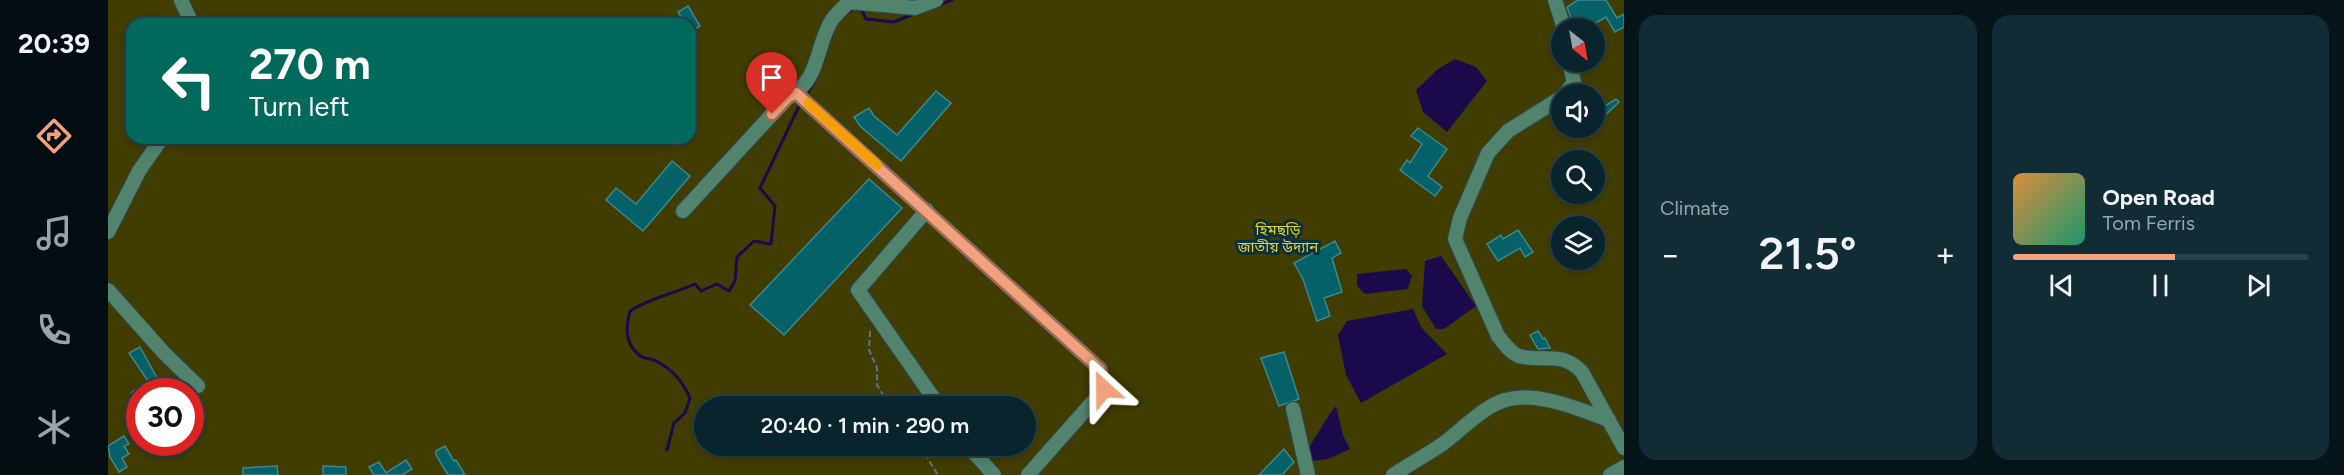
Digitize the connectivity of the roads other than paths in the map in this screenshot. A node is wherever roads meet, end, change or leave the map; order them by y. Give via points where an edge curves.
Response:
1 (181, 0) edge
2 (936, 0) edge
3 (1556, 0) edge
4 (189, 18) edge
5 (1561, 18) edge
6 (796, 93) junction
7 (1551, 104) edge
8 (158, 144) edge
9 (927, 210) junction
10 (682, 211) dead end
11 (108, 231) edge
12 (108, 290) edge
13 (190, 378) edge
14 (932, 396) edge
15 (1293, 409) dead end
16 (1609, 420) junction
17 (1624, 448) edge
18 (977, 456) edge
19 (1624, 467) edge
20 (994, 475) edge
21 (1028, 475) edge
22 (1308, 475) edge
23 (1393, 475) edge
24 (1610, 475) edge

1 - 4 street
2 - 6 street via 915,9 849,2 830,22 814,71
3 - 5 street
6 - 9 street
6 - 10 street
7 - 16 street via 1508,131 1488,153 1455,239 1498,336 1509,350 1519,356 1563,359 1574,364
8 - 11 street
9 - 14 street via 858,290
9 - 21 street via 1100,369 1104,389
12 - 13 street
15 - 22 street
16 - 17 street
16 - 23 street via 1534,398 1505,400 1477,415
18 - 20 street
19 - 24 street

